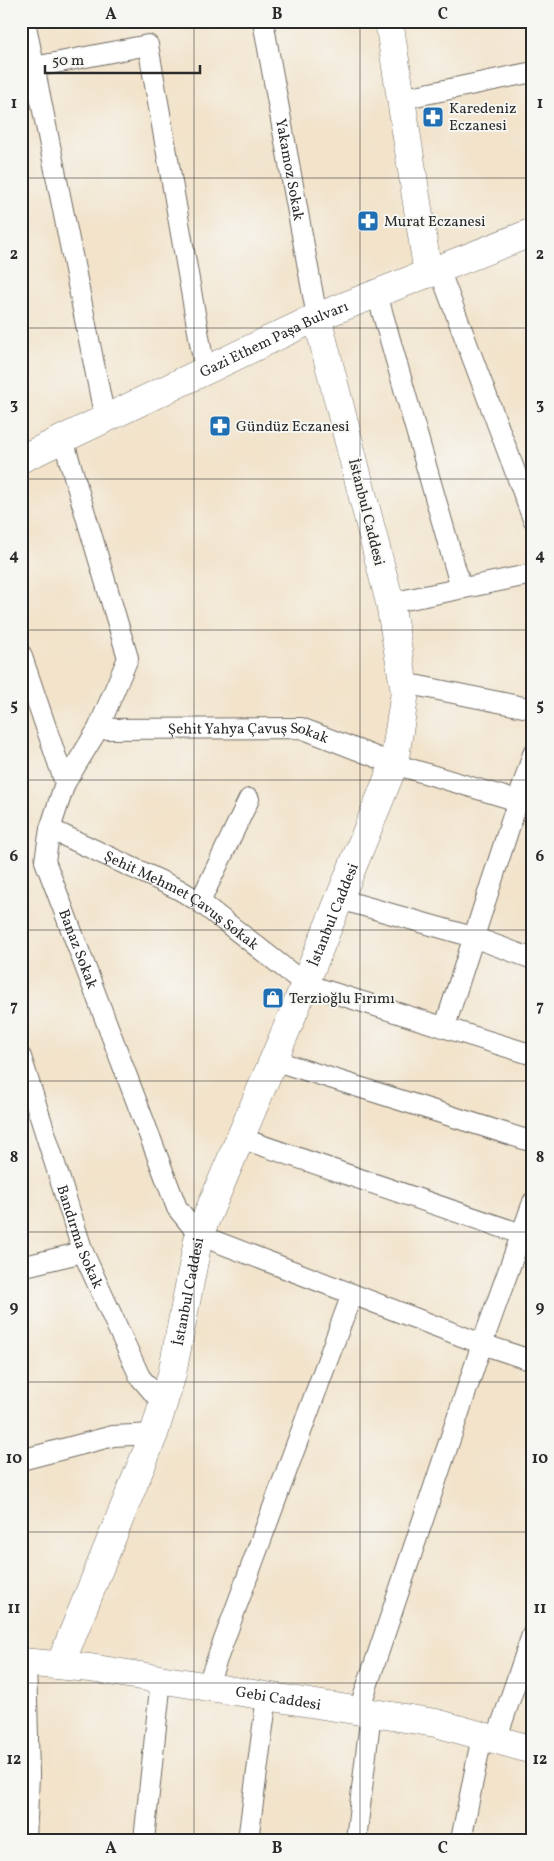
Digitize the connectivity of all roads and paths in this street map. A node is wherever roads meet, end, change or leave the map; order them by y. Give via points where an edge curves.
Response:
1 (25, 21) edge
2 (263, 21) edge
3 (389, 21) edge
4 (34, 67) junction
5 (533, 72) edge
6 (401, 99) junction
7 (533, 232) edge
8 (434, 271) junction
9 (377, 294) junction
10 (317, 317) junction
11 (205, 371) junction
12 (105, 419) junction
13 (63, 439) junction
14 (22, 456) edge
15 (533, 519) edge
16 (533, 574) edge
17 (461, 588) junction
18 (390, 603) junction
19 (21, 654) edge
20 (404, 683) junction
21 (533, 709) edge
22 (98, 729) junction
23 (533, 754) edge
24 (394, 764) junction
25 (65, 783) junction
26 (249, 799) dead end
27 (518, 801) junction
28 (50, 829) junction
29 (339, 899) junction
30 (200, 902) junction
31 (473, 937) junction
32 (533, 959) edge
33 (305, 984) junction
34 (445, 1026) junction
35 (533, 1055) edge
36 (274, 1060) junction
37 (22, 1062) edge
38 (240, 1138) junction
39 (533, 1142) edge
40 (533, 1202) edge
41 (199, 1235) junction
42 (527, 1236) edge
43 (83, 1252) junction
44 (21, 1267) edge
45 (352, 1294) junction
46 (482, 1344) junction
47 (533, 1361) edge
48 (163, 1404) junction
49 (154, 1434) junction
50 (21, 1460) edge
51 (533, 1632) edge
52 (24, 1662) edge
53 (60, 1665) junction
54 (161, 1679) junction
55 (207, 1686) junction
56 (267, 1696) junction
57 (365, 1712) junction
58 (489, 1738) junction
59 (533, 1750) edge
60 (26, 1840) edge
61 (144, 1840) edge
62 (248, 1840) edge
63 (356, 1840) edge
64 (461, 1840) edge

1 - 4 street
2 - 10 street, Yakamoz Sokak
3 - 6 main road
4 - 11 street via 148,45
4 - 12 street
5 - 6 street
6 - 8 main road
7 - 8 main road, Gazi Ethem Paşa Bulvarı
8 - 9 main road, Gazi Ethem Paşa Bulvarı
8 - 15 street
9 - 10 main road, Gazi Ethem Paşa Bulvarı
9 - 17 street
10 - 11 main road, Gazi Ethem Paşa Bulvarı
10 - 18 main road, İstanbul Caddesi
11 - 12 main road, Gazi Ethem Paşa Bulvarı
12 - 13 main road, Gazi Ethem Paşa Bulvarı
13 - 14 main road, Gazi Ethem Paşa Bulvarı
13 - 22 street, Banaz Sokak via 128,658
16 - 17 street
17 - 18 street
18 - 20 main road, İstanbul Caddesi
19 - 25 street
20 - 21 street
20 - 24 main road, İstanbul Caddesi
22 - 24 street, Şehit Yahya Çavuş Sokak via 301,728
22 - 25 street, Banaz Sokak
23 - 27 street
24 - 27 street, Şehit Yahya Çavuş Sokak
24 - 29 main road, İstanbul Caddesi
25 - 28 street, Banaz Sokak
26 - 30 street
27 - 31 street
28 - 30 street, Şehit Mehmet Çavuş Sokak
28 - 41 street, Banaz Sokak via 45,861 177,1208
29 - 31 street
29 - 33 main road, İstanbul Caddesi
30 - 33 street, Şehit Mehmet Çavuş Sokak
31 - 32 street
31 - 34 street
33 - 34 street
33 - 36 main road, İstanbul Caddesi
34 - 35 street
36 - 38 main road, İstanbul Caddesi
36 - 39 street
37 - 43 street, Bandırma Sokak
38 - 41 main road, İstanbul Caddesi
38 - 42 street
40 - 42 street
41 - 45 street
41 - 48 main road, İstanbul Caddesi via 172,1374
42 - 46 street
43 - 44 street
43 - 48 street, Bandırma Sokak via 140,1377
45 - 46 street
45 - 55 street
46 - 47 street
46 - 57 street
48 - 49 main road, İstanbul Caddesi
49 - 50 street via 113,1436
49 - 53 main road, İstanbul Caddesi
51 - 58 street
52 - 53 main road, Gebi Caddesi
52 - 60 street via 29,1775
53 - 54 main road, Gebi Caddesi
54 - 55 main road, Gebi Caddesi
54 - 61 street
55 - 56 main road, Gebi Caddesi
56 - 57 main road, Gebi Caddesi
56 - 62 street
57 - 58 main road, Gebi Caddesi via 436,1723
57 - 63 street
58 - 59 main road, Gebi Caddesi
58 - 64 street

